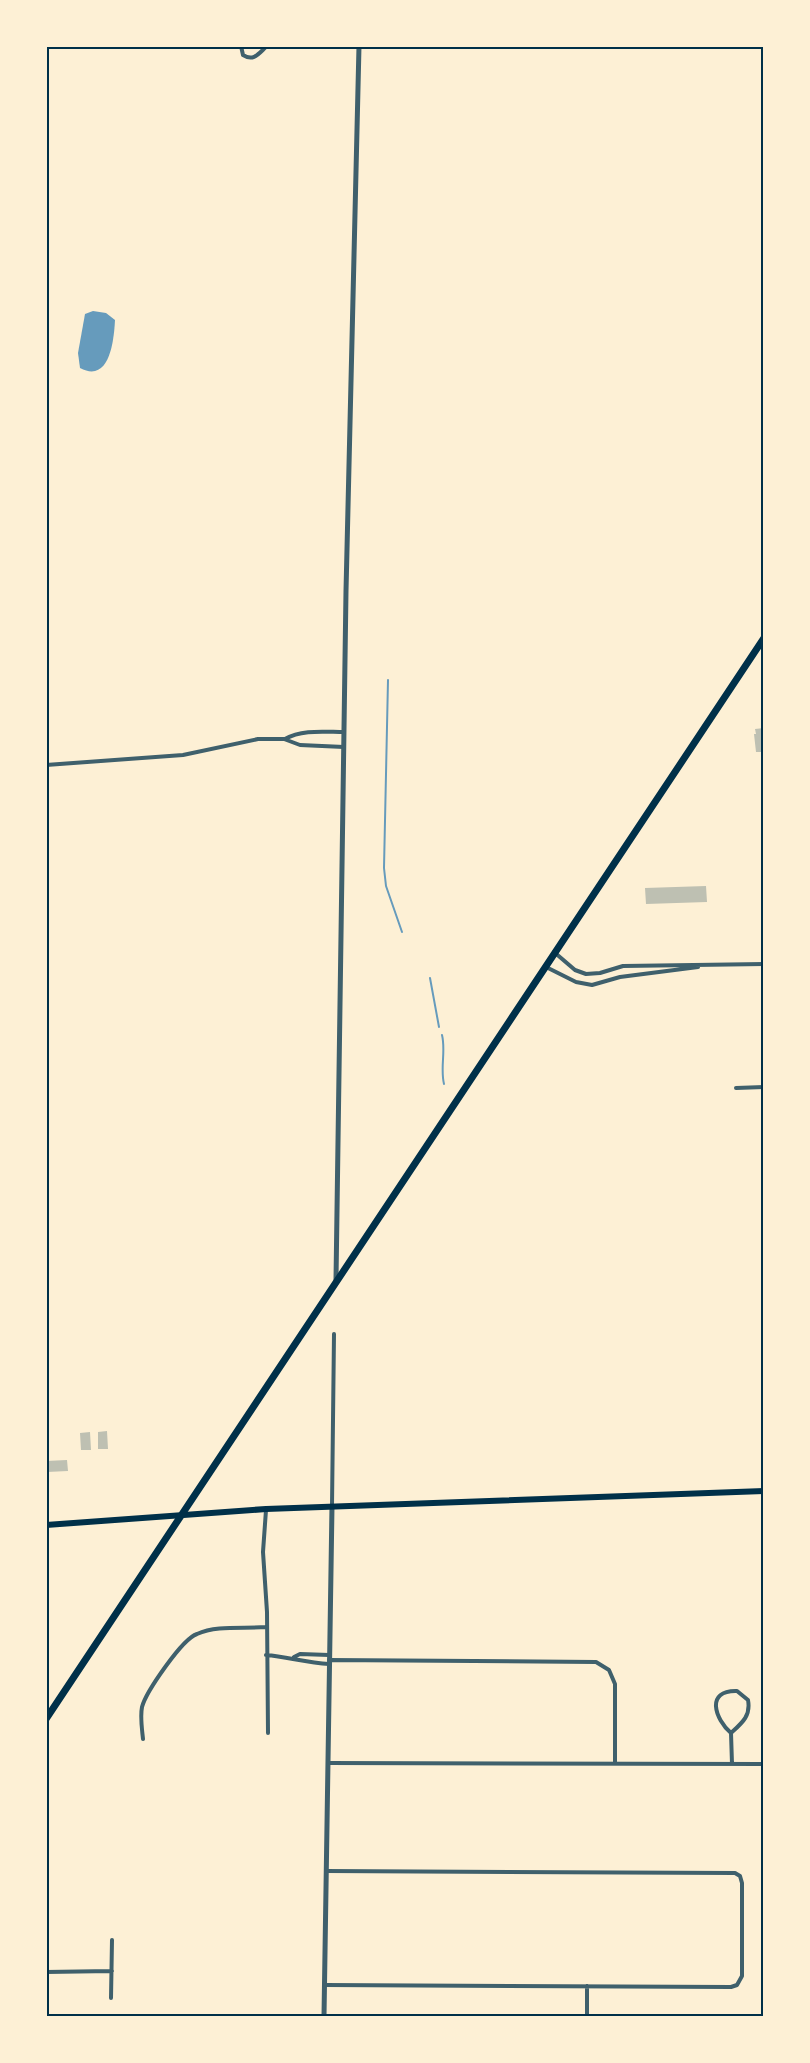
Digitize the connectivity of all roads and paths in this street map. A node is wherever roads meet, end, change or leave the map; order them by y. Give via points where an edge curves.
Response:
1 (241, 46) edge
2 (267, 46) edge
3 (359, 46) edge
4 (764, 638) edge
5 (344, 732) junction
6 (284, 739) junction
7 (344, 747) junction
8 (46, 765) edge
9 (554, 952) junction
10 (764, 964) edge
11 (651, 965) junction
12 (545, 966) junction
13 (707, 966) junction
14 (618, 967) junction
15 (652, 975) junction
16 (620, 977) junction
17 (764, 1087) edge
18 (736, 1088) dead end
19 (336, 1280) junction
20 (334, 1334) dead end
21 (764, 1491) edge
22 (332, 1506) junction
23 (266, 1509) junction
24 (181, 1515) junction
25 (46, 1525) edge
26 (266, 1628) junction
27 (266, 1655) junction
28 (293, 1657) junction
29 (329, 1660) junction
30 (46, 1719) edge
31 (268, 1733) dead end
32 (731, 1733) junction
33 (143, 1739) dead end
34 (328, 1762) junction
35 (615, 1763) junction
36 (732, 1764) junction
37 (764, 1764) edge
38 (326, 1871) junction
39 (112, 1940) dead end
40 (112, 1971) junction
41 (46, 1972) edge
42 (325, 1985) junction
43 (587, 1986) junction
44 (111, 1998) dead end
45 (324, 2016) edge
46 (587, 2016) edge

1 - 2 street via 243,55 252,58
3 - 5 street
4 - 9 main road
5 - 6 street via 307,733
5 - 7 street
6 - 7 street via 300,745
6 - 8 street via 242,741 171,757
7 - 19 street
9 - 12 main road
9 - 14 street via 586,974
10 - 13 street
11 - 13 street
11 - 14 street
11 - 15 street
12 - 16 street via 576,982 592,985
12 - 19 main road
13 - 15 street
14 - 16 street
15 - 16 street
17 - 18 street
19 - 24 main road
20 - 22 street
21 - 22 main road
22 - 23 main road
22 - 29 street
23 - 24 main road
23 - 26 street
24 - 25 main road
24 - 30 main road
26 - 27 street
26 - 33 street via 208,1630 187,1640 144,1703
27 - 28 street
27 - 31 street
28 - 29 street via 300,1654
28 - 29 street via 309,1663
29 - 34 street
29 - 35 street via 596,1662 609,1670 615,1684
32 - 32 street via 719,1720 715,1704 724,1693 737,1691 748,1700 748,1715
32 - 36 street
34 - 35 street
34 - 38 street
35 - 36 street
36 - 37 street
38 - 42 street
38 - 43 street via 731,1872 740,1876 742,1976 737,1985
39 - 40 street
40 - 41 street
40 - 44 street
42 - 43 street
42 - 45 street
43 - 46 street

